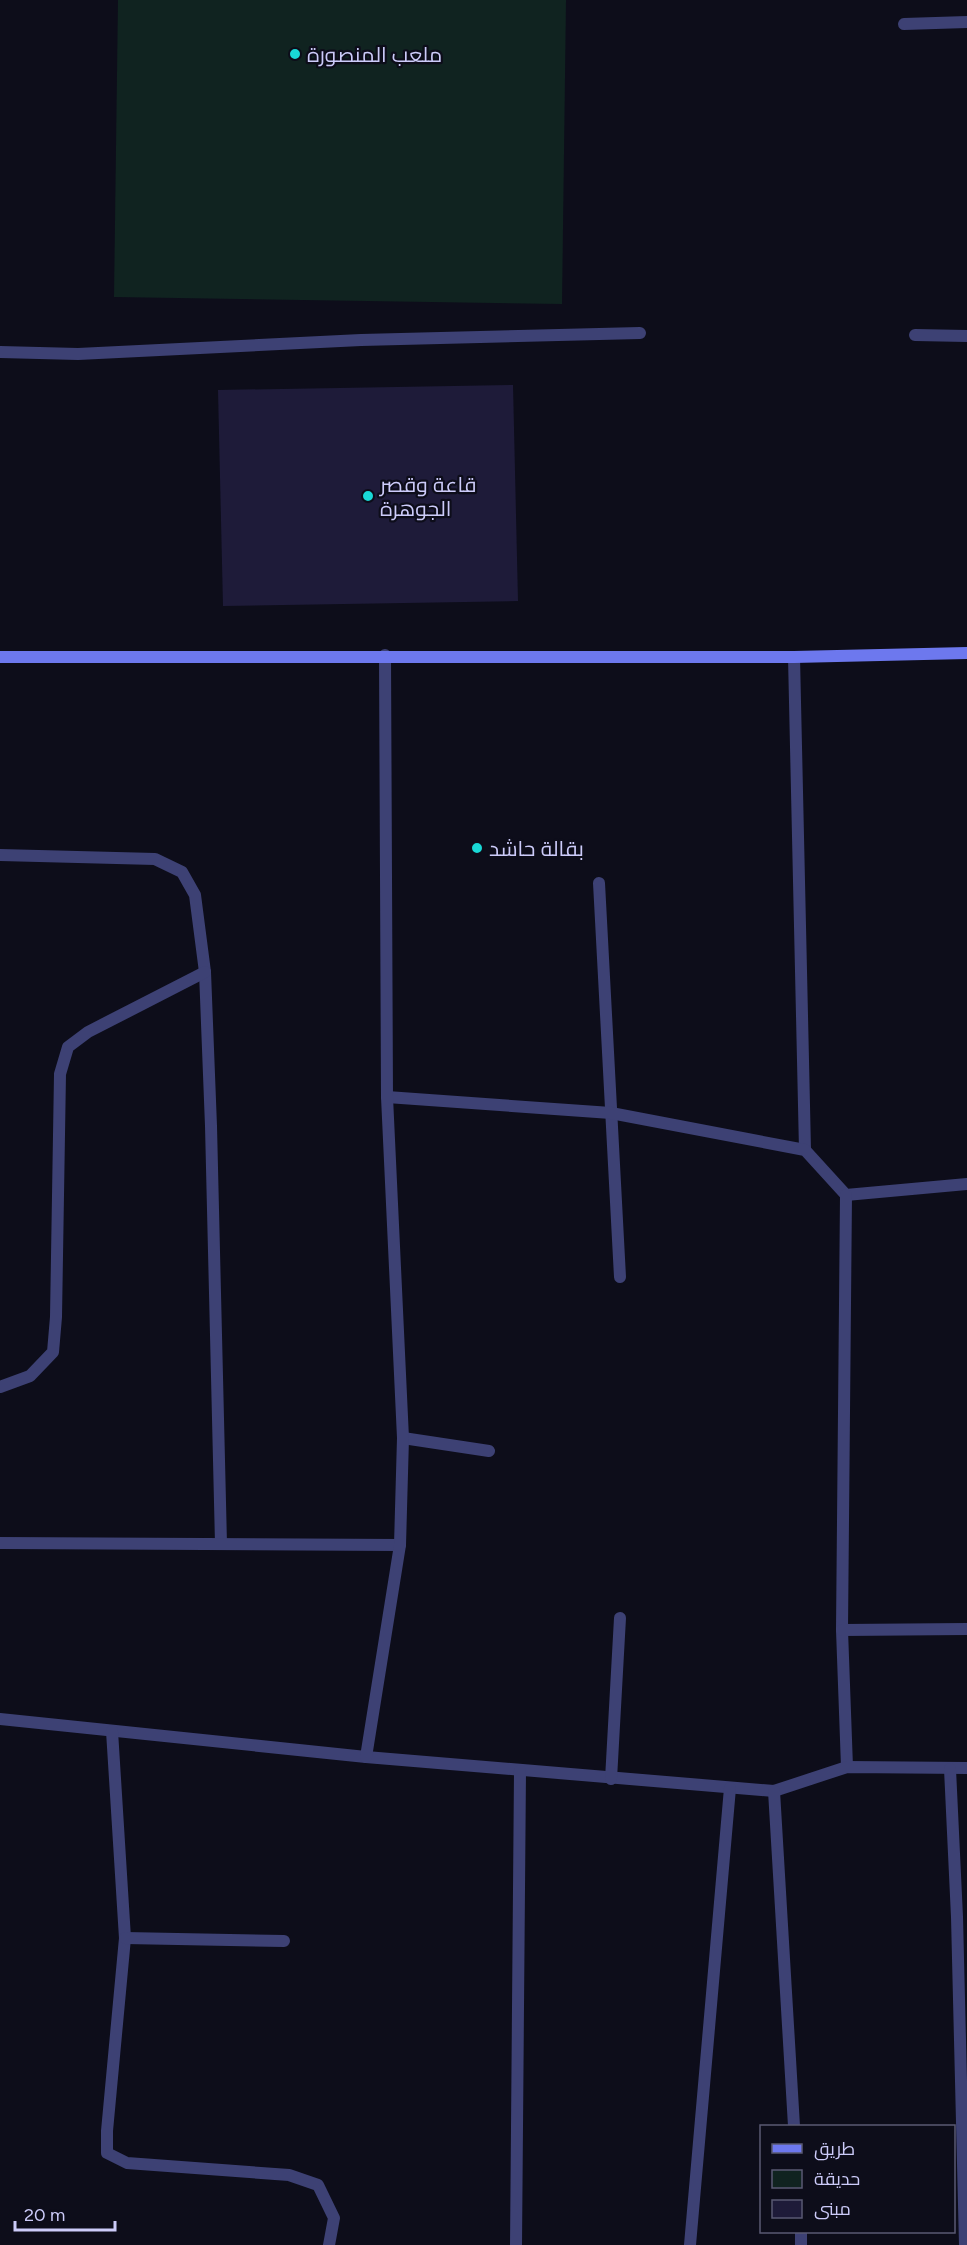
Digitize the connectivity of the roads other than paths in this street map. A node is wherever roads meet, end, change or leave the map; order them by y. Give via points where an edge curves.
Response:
1 (967, 22) edge
2 (904, 24) dead end
3 (640, 333) dead end
4 (915, 335) dead end
5 (967, 336) edge
6 (0, 352) edge
7 (967, 653) edge
8 (385, 655) junction
9 (0, 657) edge
10 (794, 657) junction
11 (0, 855) edge
12 (599, 883) dead end
13 (205, 972) junction
14 (387, 1097) junction
15 (611, 1113) junction
16 (805, 1150) junction
17 (967, 1184) edge
18 (846, 1195) junction
19 (620, 1277) dead end
20 (0, 1387) edge
21 (403, 1438) junction
22 (489, 1451) dead end
23 (0, 1543) edge
24 (220, 1544) junction
25 (400, 1545) junction
26 (620, 1618) dead end
27 (967, 1629) edge
28 (842, 1630) junction
29 (0, 1719) edge
30 (112, 1731) junction
31 (366, 1757) junction
32 (847, 1767) junction
33 (950, 1768) junction
34 (967, 1768) edge
35 (520, 1771) junction
36 (611, 1779) junction
37 (730, 1788) junction
38 (774, 1791) junction
39 (962, 1917) edge
40 (125, 1938) junction
41 (284, 1941) dead end
42 (794, 2125) edge
43 (328, 2245) edge
44 (516, 2245) edge
45 (690, 2245) edge
46 (965, 2245) edge

1 - 2 street
3 - 6 street via 361,340 78,354
4 - 5 street
7 - 10 street
8 - 9 street
8 - 10 street
8 - 14 street
10 - 16 street
11 - 13 street via 155,859 182,872 195,895
12 - 15 street
13 - 20 street via 88,1032 68,1047 60,1074 53,1352 30,1376
13 - 24 street
14 - 15 street
14 - 21 street
15 - 16 street
15 - 19 street
16 - 18 street
17 - 18 street
18 - 28 street
21 - 22 street
21 - 25 street
23 - 24 street
24 - 25 street
25 - 31 street
26 - 36 street
27 - 28 street
28 - 32 street
29 - 30 street
30 - 31 street
30 - 40 street
31 - 35 street
32 - 33 street
32 - 38 street
33 - 34 street
33 - 39 street
35 - 36 street
35 - 44 street
36 - 37 street
37 - 38 street
37 - 45 street
38 - 42 street
39 - 46 street
40 - 41 street
40 - 43 street via 107,2152 127,2163 289,2175 318,2185 334,2218

